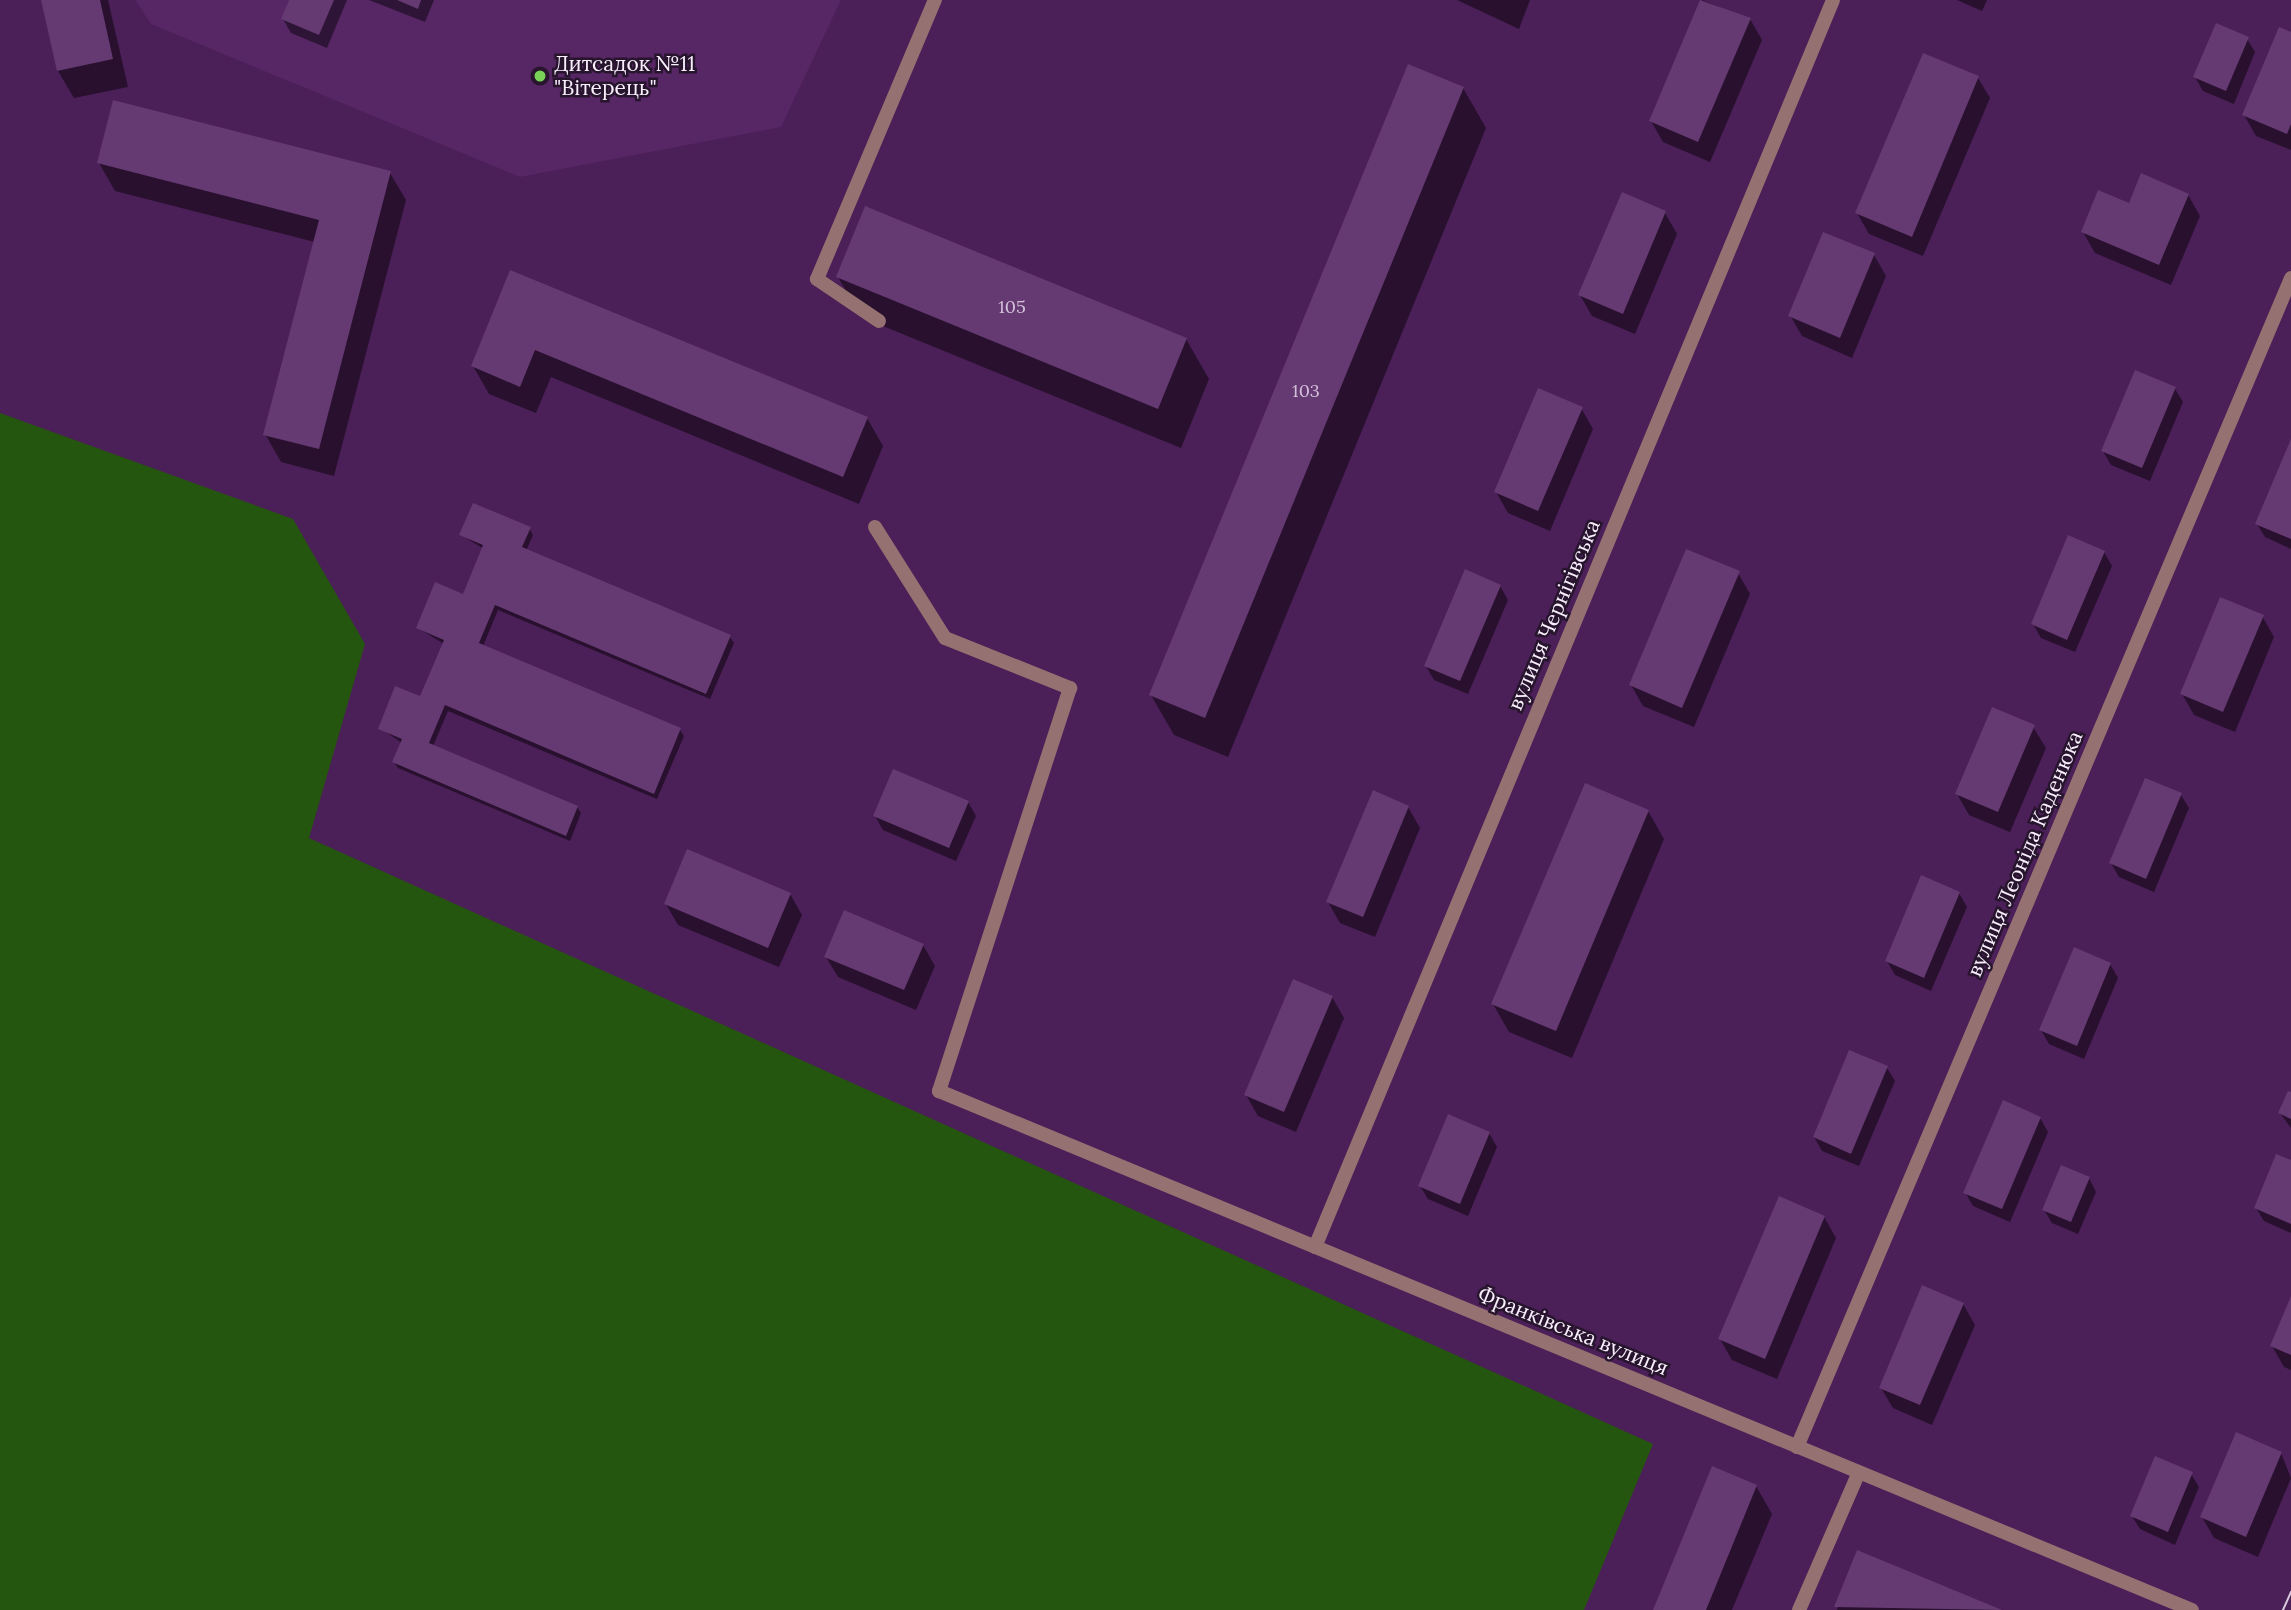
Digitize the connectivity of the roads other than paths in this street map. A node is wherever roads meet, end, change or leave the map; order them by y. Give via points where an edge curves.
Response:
1 (935, 0) edge
2 (1833, 0) edge
3 (2291, 278) edge
4 (879, 321) dead end
5 (875, 527) dead end
6 (1315, 1247) junction
7 (1797, 1447) junction
8 (1859, 1472) junction
9 (1799, 1610) edge
10 (2192, 1610) edge

1 - 4 street via 817,279
2 - 6 street, вулиця Чернігівська
3 - 7 street, вулиця Леоніда Каденюка
5 - 6 street, Франківська вулиця via 945,638 1070,688 939,1091
6 - 7 street, Франківська вулиця
7 - 8 street, Франківська вулиця
8 - 9 street
8 - 10 street, Франківська вулиця

